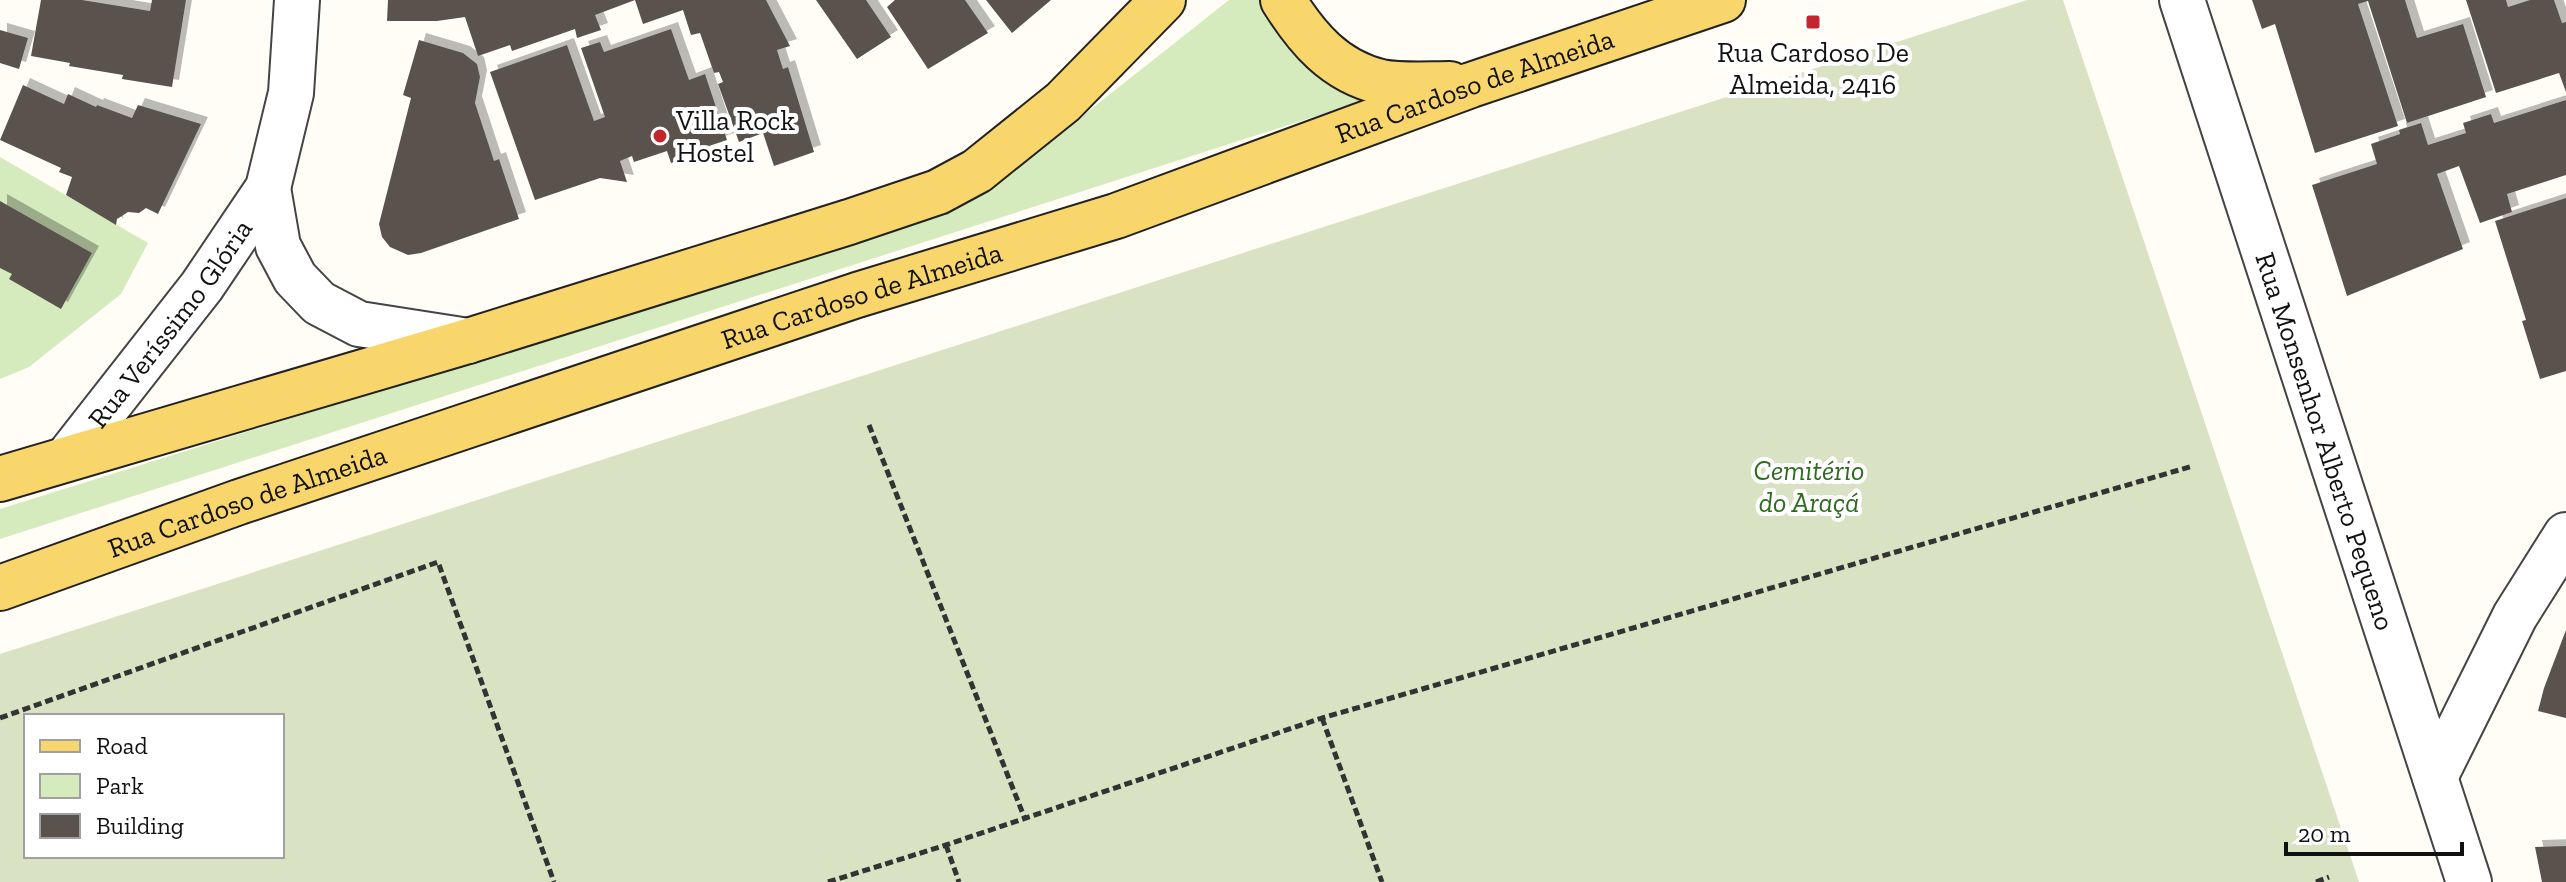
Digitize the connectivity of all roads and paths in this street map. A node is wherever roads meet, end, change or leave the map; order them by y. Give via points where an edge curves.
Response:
1 (297, 0) edge
2 (1163, 0) edge
3 (1283, 0) edge
4 (1723, 0) edge
5 (2182, 0) edge
6 (1471, 85) junction
7 (268, 188) junction
8 (468, 341) junction
9 (869, 425) dead end
10 (68, 457) junction
11 (2193, 466) dead end
12 (0, 479) edge
13 (2566, 535) edge
14 (0, 588) edge
15 (0, 718) edge
16 (1322, 718) junction
17 (2435, 777) junction
18 (1025, 819) junction
19 (946, 845) junction
20 (2329, 877) dead end
21 (554, 882) edge
22 (828, 882) edge
23 (959, 882) edge
24 (1382, 882) edge
25 (2316, 882) edge
26 (2469, 882) edge

1 - 7 street, Rua Veríssimo Glória via 291,93
2 - 8 main road via 1063,102 977,171 938,192
3 - 6 main road via 1326,56 1353,72 1382,82
4 - 6 main road, Rua Cardoso de Almeida
5 - 17 street, Rua Monsenhor Alberto Pequeno
6 - 14 main road, Rua Cardoso de Almeida via 1116,216 857,295 239,502
7 - 8 street, Rua Veríssimo Glória via 278,246 295,278 319,303 359,324
7 - 10 street, Rua Veríssimo Glória via 202,286
8 - 10 main road
9 - 18 path
10 - 12 main road
11 - 16 path
13 - 17 street via 2515,616
15 - 21 path via 438,562
16 - 18 path
16 - 24 path
17 - 26 street, Rua Monsenhor Alberto Pequeno
18 - 19 path
19 - 22 path
19 - 23 path
20 - 25 path

